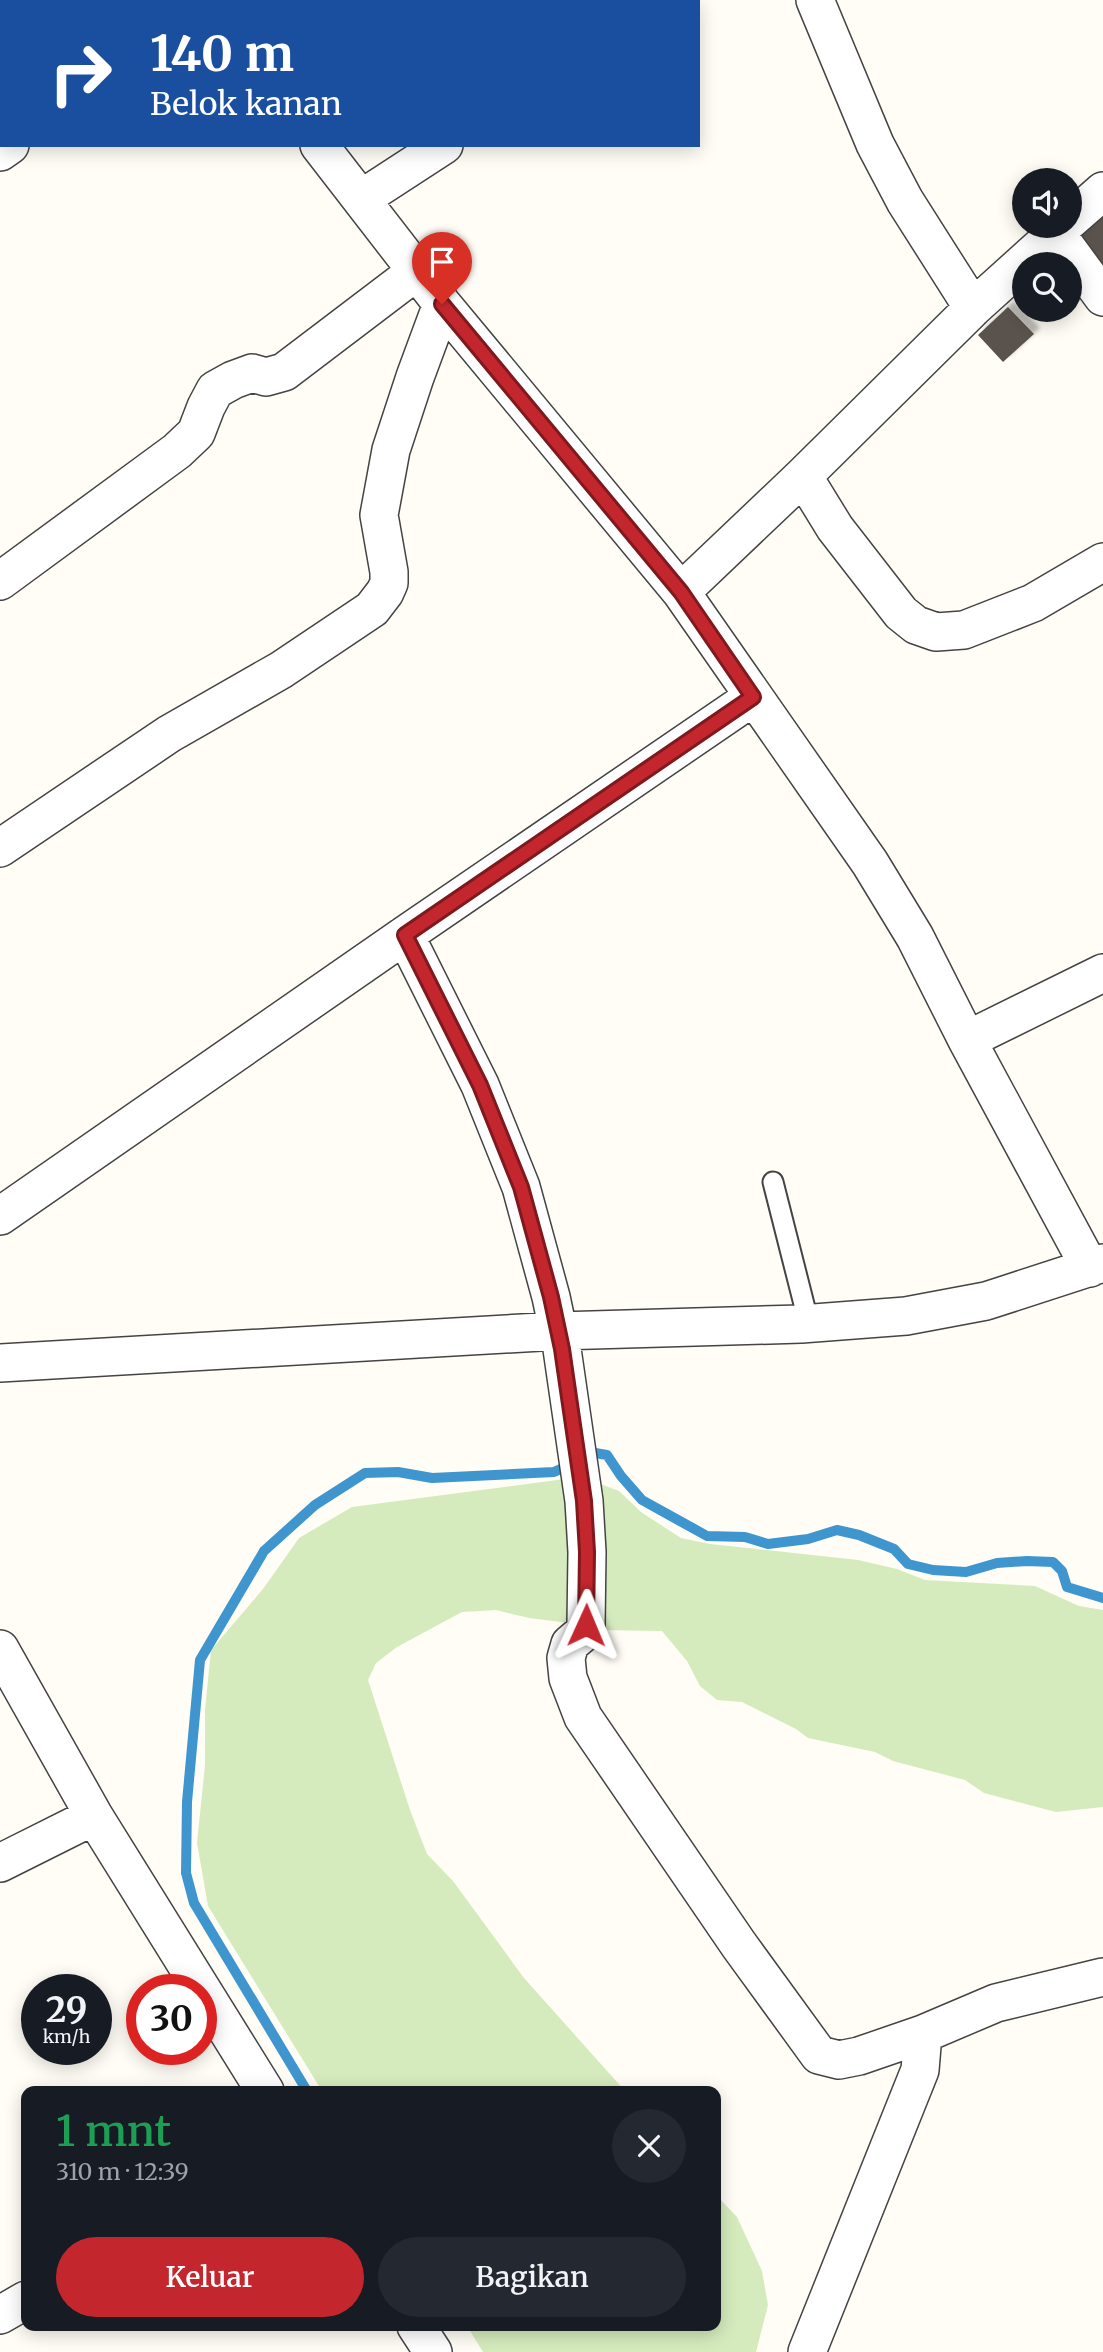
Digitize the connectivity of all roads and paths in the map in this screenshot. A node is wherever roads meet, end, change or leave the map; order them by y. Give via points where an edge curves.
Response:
1 (815, 0) edge
2 (321, 147) edge
3 (441, 147) edge
4 (1103, 191) edge
5 (362, 200) junction
6 (1082, 209) edge
7 (1050, 238) edge
8 (1070, 238) edge
9 (417, 271) junction
10 (1103, 297) edge
11 (442, 304) junction
12 (973, 308) junction
13 (803, 476) junction
14 (1103, 562) edge
15 (0, 581) edge
16 (681, 592) junction
17 (753, 697) junction
18 (0, 848) edge
19 (405, 935) junction
20 (1103, 973) edge
21 (967, 1040) junction
22 (773, 1182) dead end
23 (2, 1210) edge
24 (1097, 1266) edge
25 (809, 1324) junction
26 (562, 1353) junction
27 (0, 1363) edge
28 (0, 1649) edge
29 (94, 1816) junction
30 (0, 1863) edge
31 (1103, 1977) edge
32 (923, 2034) junction
33 (262, 2086) edge
34 (21, 2303) edge
35 (0, 2315) edge
36 (419, 2331) edge
37 (433, 2352) edge
38 (807, 2352) edge

1 - 12 street via 875,144
2 - 5 street
3 - 5 street
4 - 6 street
5 - 9 street
7 - 12 street
8 - 10 street
9 - 11 street
9 - 15 street via 284,372 266,377 252,373 215,390 196,433 177,451
11 - 16 street
11 - 18 street via 391,450 379,516 389,572 386,592 372,609 281,670 169,734
12 - 13 street
13 - 14 street via 835,528 901,613 936,632 964,630 1033,603
13 - 16 street
16 - 17 street
17 - 19 street
17 - 21 street via 891,895
19 - 23 street
19 - 26 street via 480,1085 521,1187
20 - 21 street
21 - 24 street
22 - 25 lane
24 - 25 street via 943,1310
25 - 26 street
26 - 27 street
26 - 32 street via 587,1552 586,1625 570,1644 566,1658 568,1678 589,1728 819,2055 839,2060 859,2056
28 - 29 street
29 - 30 street
29 - 33 street
31 - 32 street via 996,2003
32 - 38 street via 920,2070
34 - 35 street
36 - 37 street

